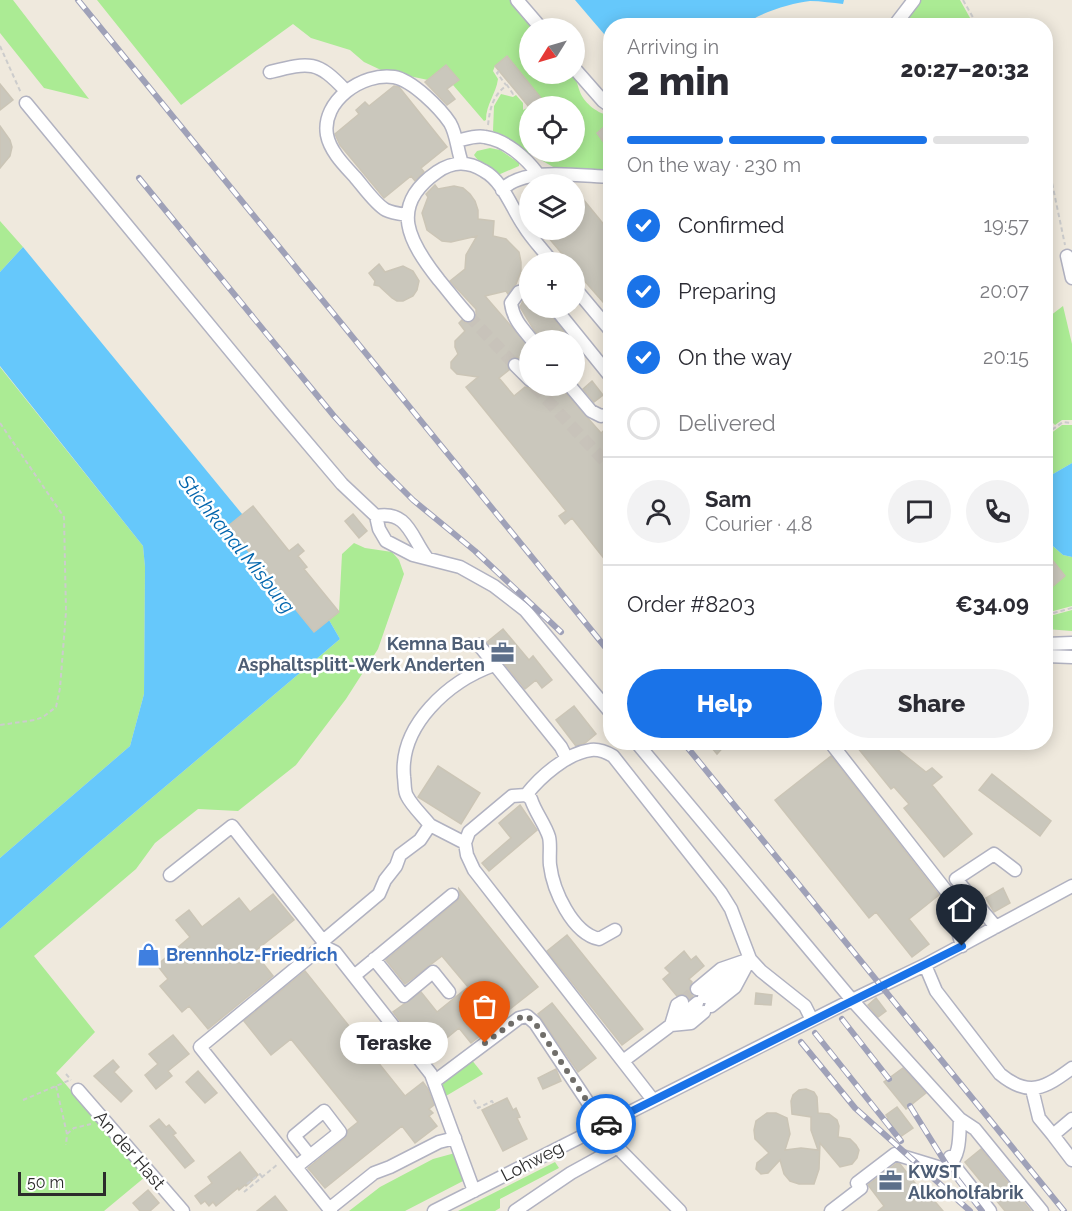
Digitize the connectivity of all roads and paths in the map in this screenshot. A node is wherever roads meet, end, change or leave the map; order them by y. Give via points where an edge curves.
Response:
1 (517, 0) edge
2 (915, 0) edge
3 (963, 0) edge
4 (532, 18) edge
5 (900, 18) edge
6 (973, 18) edge
7 (0, 46) edge
8 (499, 71) dead end
9 (270, 72) dead end
10 (585, 81) edge
11 (507, 85) junction
12 (346, 91) junction
13 (516, 92) dead end
14 (603, 101) edge
15 (26, 103) joint
16 (487, 137) junction
17 (457, 141) junction
18 (462, 162) junction
19 (538, 174) edge
20 (585, 176) edge
21 (603, 177) edge
22 (519, 178) edge
23 (1053, 186) edge
24 (502, 190) junction
25 (408, 215) junction
26 (544, 252) edge
27 (1068, 256) joint
28 (1072, 278) edge
29 (519, 292) edge
30 (585, 300) edge
31 (468, 315) tunnel mouth
32 (563, 318) edge
33 (603, 322) edge
34 (524, 330) edge
35 (515, 365) tunnel mouth
36 (603, 367) edge
37 (519, 369) edge
38 (578, 396) edge
39 (603, 416) edge
40 (0, 423) edge
41 (1072, 423) edge
42 (1053, 429) edge
43 (376, 516) junction
44 (428, 558) junction
45 (1072, 608) edge
46 (1053, 613) edge
47 (1072, 643) edge
48 (1053, 644) edge
49 (479, 645) dead end
50 (1053, 656) edge
51 (1072, 657) edge
52 (494, 664) junction
53 (603, 704) edge
54 (0, 725) edge
55 (643, 750) edge
56 (836, 750) edge
57 (567, 759) junction
58 (526, 795) junction
59 (430, 825) junction
60 (465, 843) junction
61 (1015, 870) dead end
62 (170, 875) dead end
63 (1072, 886) edge
64 (452, 895) dead end
65 (996, 927) junction
66 (615, 930) dead end
67 (323, 944) junction
68 (962, 946) junction
69 (374, 959) junction
70 (750, 960) junction
71 (925, 965) junction
72 (353, 974) junction
73 (449, 993) dead end
74 (852, 1000) junction
75 (703, 1001) junction
76 (682, 1002) tunnel mouth
77 (812, 1020) junction
78 (671, 1025) junction
79 (623, 1061) junction
80 (1072, 1068) edge
81 (435, 1081) junction
82 (74, 1085) joint
83 (56, 1086) junction
84 (1032, 1089) junction
85 (23, 1100) dead end
86 (474, 1100) dead end
87 (653, 1100) junction
88 (494, 1105) dead end
89 (101, 1117) junction
90 (960, 1119) junction
91 (1072, 1119) edge
92 (600, 1127) junction
93 (67, 1134) junction
94 (1053, 1135) junction
95 (455, 1138) junction
96 (66, 1145) dead end
97 (612, 1148) junction
98 (310, 1156) dead end
99 (288, 1157) junction
100 (1072, 1160) edge
101 (952, 1163) junction
102 (296, 1167) junction
103 (262, 1177) junction
104 (247, 1184) dead end
105 (474, 1191) junction
106 (244, 1192) dead end
107 (330, 1210) edge
108 (183, 1211) edge
109 (434, 1211) edge
110 (515, 1211) edge
111 (681, 1211) edge
112 (831, 1211) edge
113 (990, 1211) edge
114 (1042, 1211) edge

1 - 4 street
2 - 5 street
3 - 6 path
7 - 15 path
8 - 11 path
9 - 12 street via 310,65 322,68
10 - 14 street
11 - 13 path via 513,94
11 - 16 path via 492,103
12 - 17 street via 382,77 395,77 423,94 443,114
12 - 25 street via 327,115 331,147 385,210
15 - 43 street via 342,484
16 - 17 street
16 - 19 street via 521,155
17 - 18 street
18 - 24 street via 493,177
18 - 25 street via 439,170 420,185
20 - 21 street
22 - 24 street
23 - 27 path
24 - 26 street
25 - 31 street via 417,251
27 - 28 street
29 - 34 street via 511,303
30 - 33 street
32 - 36 street
35 - 37 street
38 - 39 street via 591,411
40 - 54 path via 64,517 66,612 56,706 35,720
41 - 42 path via 1063,422
43 - 44 street via 386,541
43 - 44 street via 398,517
44 - 53 street via 460,567 525,610
45 - 46 path
47 - 48 street
49 - 52 street
50 - 51 street
52 - 57 street
52 - 59 street via 467,676 447,692 426,712 410,738 403,768 406,794
55 - 74 street
56 - 68 street via 947,892
57 - 58 street
57 - 70 street via 590,750 613,756 721,894 731,909
58 - 60 street via 512,796 468,832
58 - 66 street via 549,838 550,866 561,903 591,937 599,939
59 - 60 street
59 - 67 street via 420,840 400,855 379,894
60 - 79 street via 474,870
61 - 65 street via 994,854 956,879
62 - 67 street via 231,826
63 - 65 street, Lohweg
64 - 69 street
65 - 68 street, Lohweg
67 - 72 street
67 - 99 street via 200,1047
68 - 71 street, Lohweg
69 - 72 street
69 - 73 street via 404,996 433,972
70 - 75 street via 735,987
70 - 75 street via 721,969
70 - 77 street via 805,1006
71 - 74 street, Lohweg
71 - 84 street via 936,991 1000,1074
72 - 81 street
74 - 77 street, Lohweg
74 - 90 street
75 - 78 street
76 - 78 street via 677,1005
77 - 87 street, Lohweg
78 - 79 street
79 - 87 street
80 - 84 street via 1053,1082
81 - 92 street via 527,1016
81 - 95 street
82 - 83 path
82 - 89 street, An der Hast
83 - 85 path
83 - 93 path
84 - 94 street via 1039,1118
86 - 88 path via 478,1108 492,1101
87 - 92 street, Lohweg
89 - 93 path
89 - 108 street, An der Hast
90 - 101 street via 952,1140
90 - 114 street via 975,1129
91 - 94 street
92 - 97 street
92 - 105 street, Lohweg
93 - 96 path
94 - 100 street
95 - 105 street
95 - 107 street via 374,1173
97 - 110 street
97 - 111 street via 620,1150
98 - 102 street
99 - 102 street
99 - 103 path
101 - 112 street via 941,1168 895,1154 857,1183 861,1188
101 - 113 street
102 - 107 street
103 - 104 path via 260,1174
103 - 106 path
105 - 109 street, Lohweg

